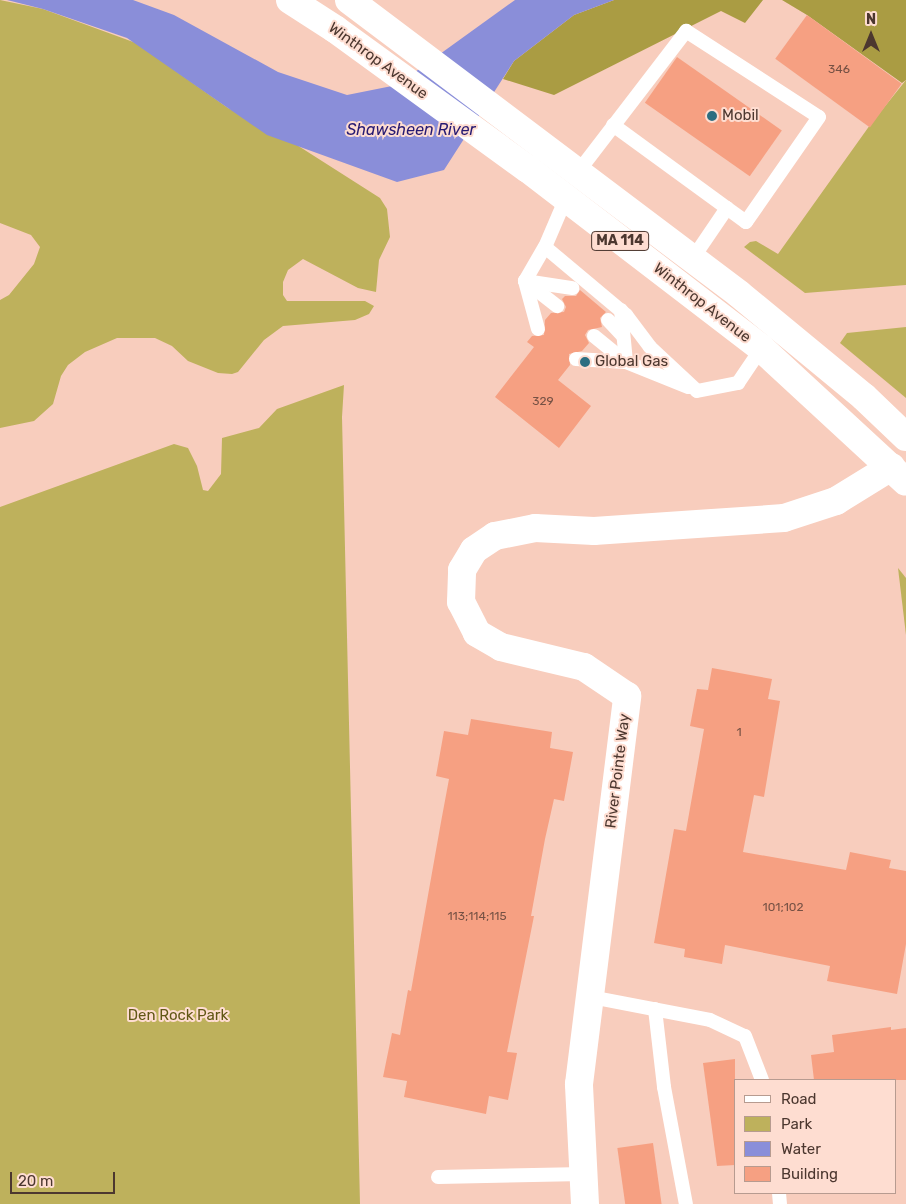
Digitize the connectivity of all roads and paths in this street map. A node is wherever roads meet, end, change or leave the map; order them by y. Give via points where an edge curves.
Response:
1 (290, 0) edge
2 (349, 0) edge
3 (613, 126) junction
4 (578, 172) junction
5 (566, 198) junction
6 (727, 208) junction
7 (544, 248) junction
8 (693, 258) junction
9 (525, 281) junction
10 (673, 281) junction
11 (572, 288) dead end
12 (557, 306) dead end
13 (621, 310) junction
14 (608, 320) dead end
15 (780, 328) junction
16 (538, 329) dead end
17 (594, 336) dead end
18 (623, 336) junction
19 (761, 348) junction
20 (576, 359) dead end
21 (626, 362) junction
22 (697, 391) junction
23 (906, 437) edge
24 (901, 468) edge
25 (591, 998) junction
26 (655, 1008) junction
27 (762, 1079) edge
28 (584, 1174) junction
29 (438, 1177) dead end
30 (585, 1204) edge
31 (686, 1204) edge

1 - 5 main road, Winthrop Avenue / MA 114
2 - 4 main road, Winthrop Avenue / MA 114
3 - 4 lane
3 - 6 lane
3 - 6 lane via 686,31 819,117 746,222
4 - 5 main road
4 - 8 main road, Winthrop Avenue / MA 114
5 - 7 lane
5 - 10 main road, Winthrop Avenue / MA 114
6 - 8 lane
7 - 9 lane
7 - 13 lane
8 - 10 main road
8 - 15 main road, Winthrop Avenue / MA 114
9 - 11 lane
9 - 12 lane
9 - 16 lane
10 - 19 main road, Winthrop Avenue / MA 114
13 - 18 lane
13 - 22 lane via 650,347
14 - 18 lane
15 - 19 lane
15 - 23 main road, Winthrop Avenue / MA 114
17 - 21 lane
18 - 21 lane
19 - 22 lane via 738,383
19 - 24 main road, Winthrop Avenue / MA 114
20 - 21 lane
21 - 22 lane
24 - 25 main road, River Pointe Way via 836,501 784,518 594,530 535,528 495,536 474,550 462,570 461,602 476,633 501,647 584,666 627,696
25 - 26 lane
25 - 28 main road, River Pointe Way via 579,1084
26 - 27 lane via 710,1020 745,1036
26 - 31 lane via 664,1087
28 - 29 lane
28 - 30 main road, River Pointe Way

